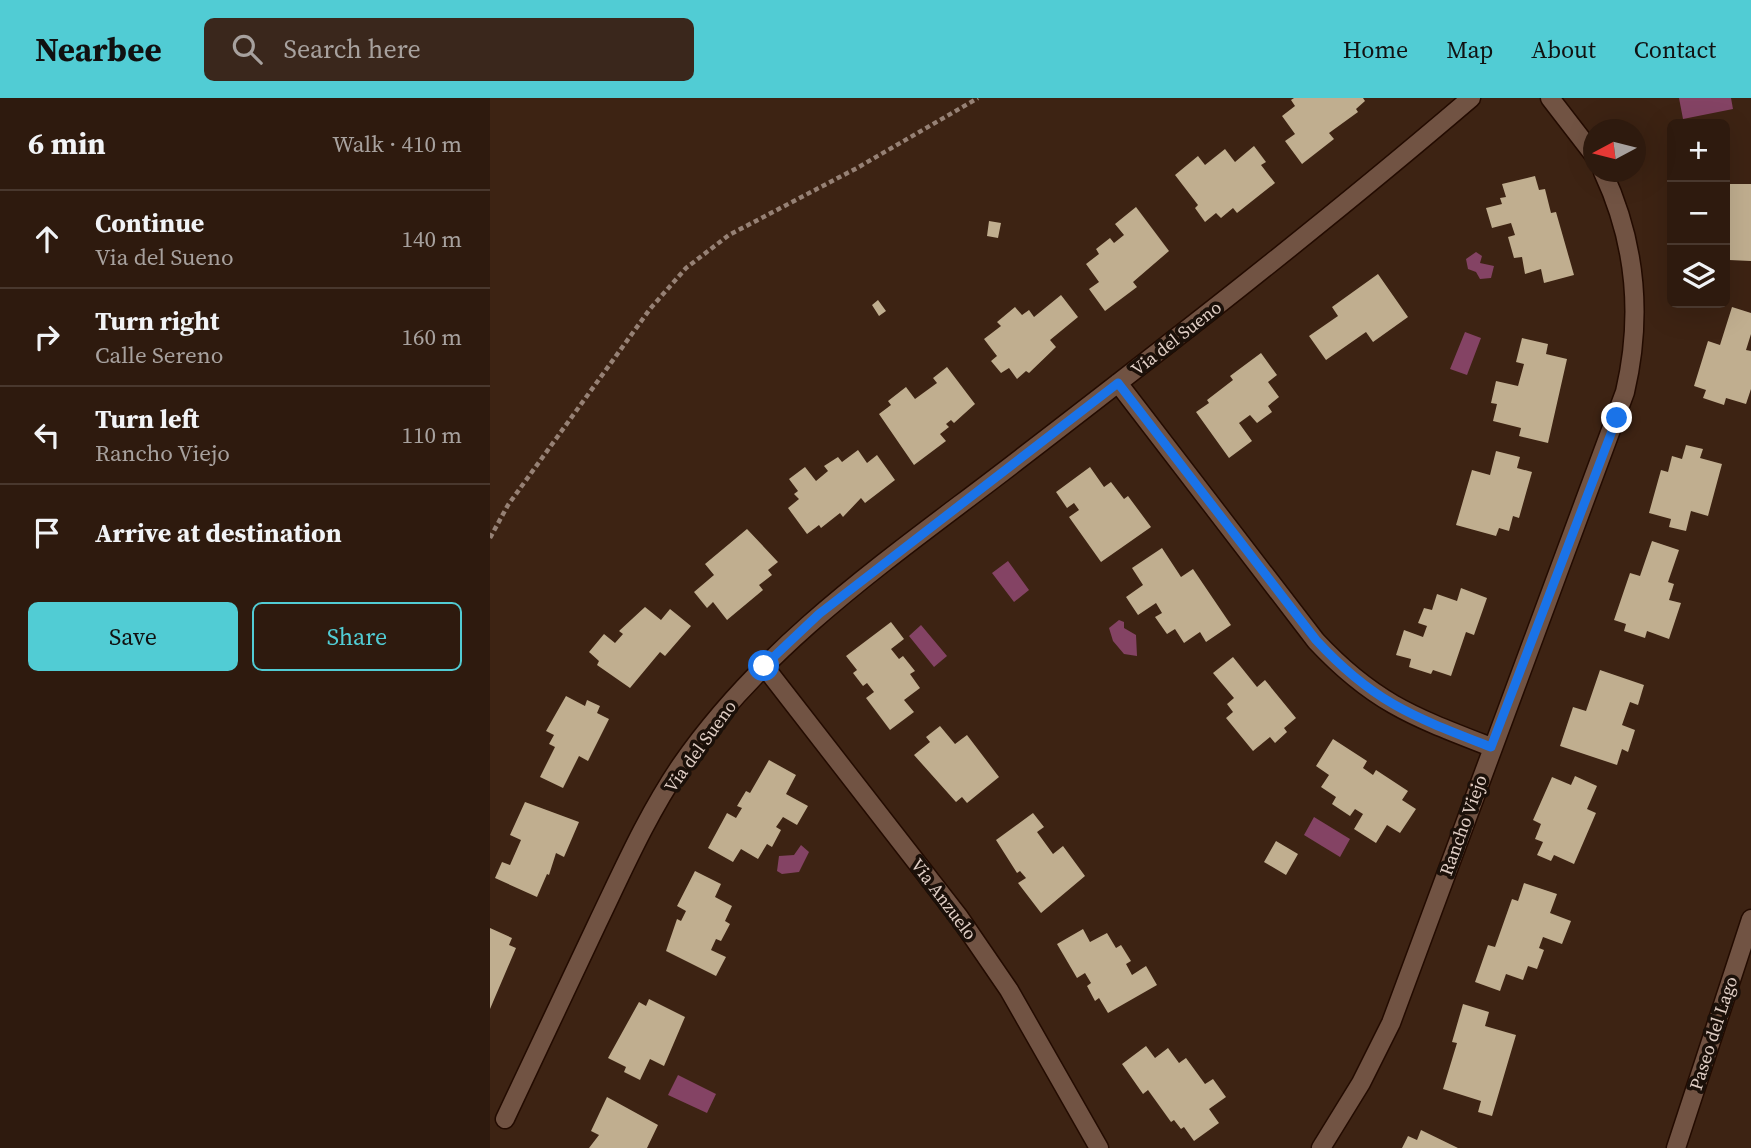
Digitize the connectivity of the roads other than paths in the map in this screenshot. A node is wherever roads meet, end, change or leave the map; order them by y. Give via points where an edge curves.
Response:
1 (1471, 98) edge
2 (1550, 98) edge
3 (1583, 141) edge
4 (1607, 182) edge
5 (1118, 383) junction
6 (764, 666) junction
7 (1491, 747) junction
8 (1751, 919) edge
9 (505, 1119) dead end
10 (1099, 1148) edge
11 (1321, 1148) edge
12 (1676, 1148) edge

1 - 5 street, Via del Sueno
2 - 3 street
4 - 7 street, Rancho Viejo via 1633,266 1636,313 1631,366 1617,418
5 - 6 street, Via del Sueno via 819,614
5 - 7 street via 1346,673 1401,710
6 - 9 street, Via del Sueno via 682,765 649,818
6 - 10 street, Via Anzuelo via 959,917 1009,990
7 - 11 street, Rancho Viejo via 1391,1023
8 - 12 street, Paseo del Lago

